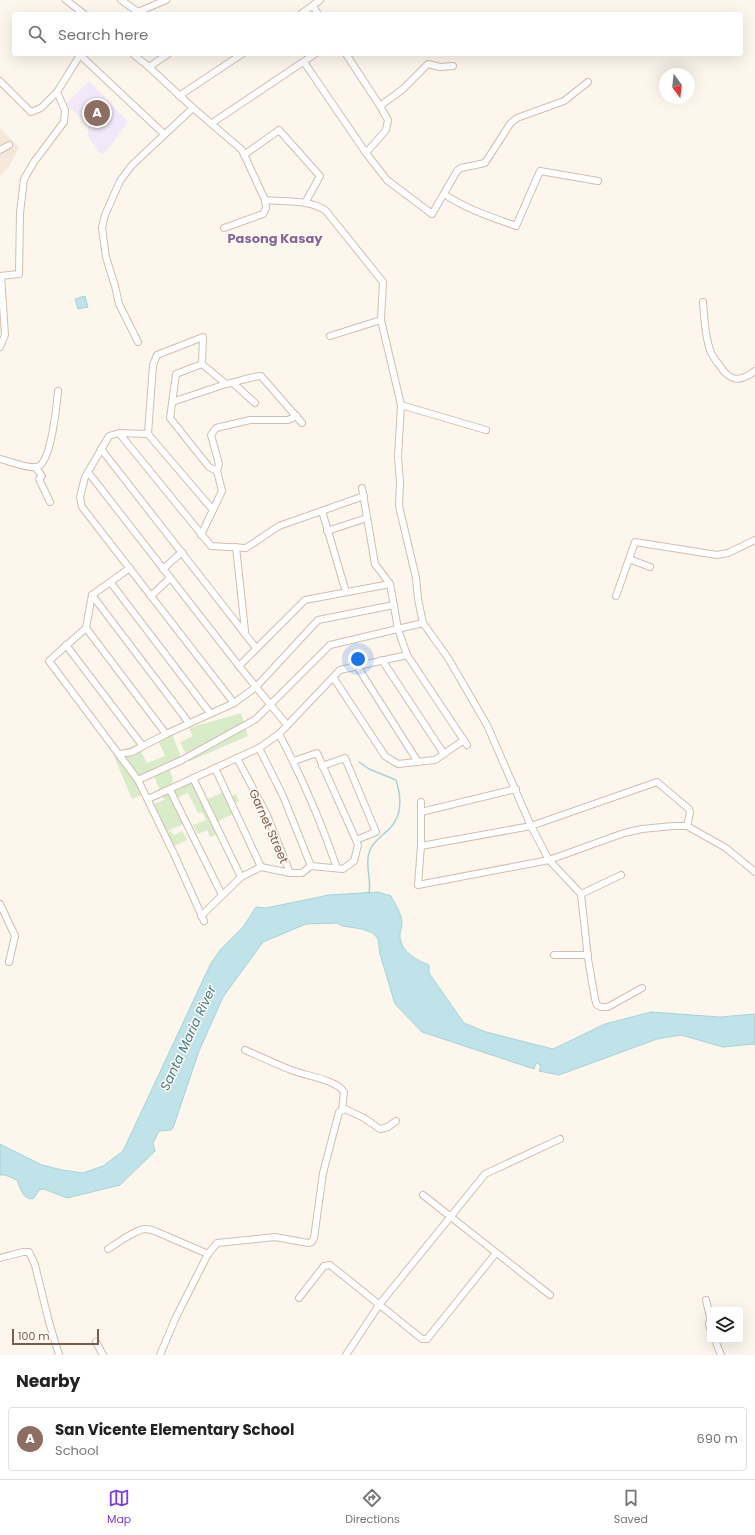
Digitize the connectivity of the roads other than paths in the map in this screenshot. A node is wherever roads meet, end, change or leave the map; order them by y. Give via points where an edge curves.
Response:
1 (66, 0) edge
2 (121, 0) edge
3 (166, 0) edge
4 (320, 0) edge
5 (313, 6) junction
6 (81, 12) edge
7 (136, 12) edge
8 (139, 12) edge
9 (304, 12) edge
10 (317, 12) edge
11 (79, 56) edge
12 (81, 56) edge
13 (135, 56) edge
14 (165, 56) edge
15 (239, 56) edge
16 (312, 56) edge
17 (347, 56) edge
18 (304, 62) junction
19 (453, 66) dead end
20 (149, 67) junction
21 (0, 81) edge
22 (588, 82) dead end
23 (57, 92) junction
24 (179, 96) junction
25 (380, 106) junction
26 (193, 108) junction
27 (212, 123) junction
28 (164, 134) junction
29 (9, 145) dead end
30 (0, 150) edge
31 (366, 153) junction
32 (244, 155) junction
33 (598, 181) dead end
34 (444, 194) junction
35 (265, 200) junction
36 (305, 203) junction
37 (224, 228) dead end
38 (0, 276) edge
39 (703, 302) dead end
40 (381, 320) junction
41 (330, 336) dead end
42 (138, 342) dead end
43 (0, 347) edge
44 (202, 364) junction
45 (755, 372) edge
46 (229, 383) junction
47 (58, 391) dead end
48 (172, 402) junction
49 (255, 403) dead end
50 (401, 405) junction
51 (297, 416) junction
52 (302, 423) dead end
53 (486, 430) dead end
54 (119, 433) junction
55 (148, 434) junction
56 (101, 449) junction
57 (0, 459) edge
58 (36, 467) junction
59 (217, 471) junction
60 (88, 472) junction
61 (362, 488) dead end
62 (364, 496) junction
63 (50, 502) dead end
64 (213, 510) junction
65 (322, 511) junction
66 (367, 518) junction
67 (327, 531) junction
68 (201, 535) junction
69 (755, 540) edge
70 (236, 547) junction
71 (182, 552) junction
72 (629, 559) junction
73 (650, 567) dead end
74 (130, 568) junction
75 (163, 569) junction
76 (170, 578) junction
77 (111, 583) junction
78 (390, 584) junction
79 (346, 592) junction
80 (92, 595) junction
81 (150, 596) junction
82 (616, 596) dead end
83 (394, 605) junction
84 (422, 623) junction
85 (86, 628) junction
86 (398, 628) junction
87 (245, 633) junction
88 (66, 646) junction
89 (256, 648) junction
90 (406, 655) junction
91 (382, 660) junction
92 (239, 666) junction
93 (357, 666) junction
94 (334, 677) junction
95 (256, 687) junction
96 (234, 703) junction
97 (271, 706) junction
98 (210, 713) junction
99 (189, 723) junction
100 (287, 725) junction
101 (166, 734) junction
102 (279, 734) junction
103 (142, 745) junction
104 (259, 748) junction
105 (120, 754) junction
106 (444, 754) junction
107 (237, 758) junction
108 (294, 761) junction
109 (418, 762) junction
110 (322, 766) junction
111 (215, 768) junction
112 (193, 778) junction
113 (138, 780) junction
114 (516, 789) junction
115 (170, 790) junction
116 (148, 800) junction
117 (421, 802) dead end
118 (422, 812) junction
119 (531, 826) junction
120 (687, 826) junction
121 (356, 840) junction
122 (421, 846) junction
123 (549, 860) junction
124 (311, 866) junction
125 (261, 868) junction
126 (337, 868) junction
127 (755, 872) edge
128 (290, 873) junction
129 (621, 875) dead end
130 (241, 877) junction
131 (581, 894) junction
132 (222, 895) junction
133 (0, 904) edge
134 (554, 955) dead end
135 (588, 955) junction
136 (9, 962) dead end
137 (642, 988) dead end
138 (246, 1050) dead end
139 (342, 1110) junction
140 (396, 1121) dead end
141 (560, 1139) dead end
142 (423, 1195) dead end
143 (450, 1217) junction
144 (108, 1250) dead end
145 (496, 1253) junction
146 (208, 1254) junction
147 (0, 1258) edge
148 (550, 1295) dead end
149 (299, 1298) dead end
150 (706, 1300) dead end
151 (379, 1305) junction
152 (708, 1307) edge
153 (96, 1342) dead end
154 (716, 1343) edge
155 (60, 1355) edge
156 (103, 1355) edge
157 (160, 1355) edge
158 (346, 1355) edge
159 (721, 1355) edge

1 - 6 street
2 - 7 street
3 - 8 street
4 - 5 street
5 - 9 street
5 - 10 street
11 - 23 street
12 - 28 street
13 - 20 street
14 - 20 street
15 - 24 street
16 - 18 street
17 - 25 street
18 - 27 street
18 - 31 street
19 - 25 street via 440,67 428,64 403,89
20 - 24 street
21 - 23 street via 31,112 41,108
22 - 34 street via 564,101 517,118 510,124 485,163 457,171
23 - 38 street via 65,110 64,122 24,179 20,213 19,274
24 - 26 street
25 - 31 street via 388,120 386,130
26 - 27 street
26 - 28 street
27 - 32 street via 242,150
28 - 42 street via 132,165 120,181 102,228 106,257 119,304
29 - 30 street
31 - 34 street via 387,180 432,214
32 - 35 street
32 - 36 street via 279,130 320,176
33 - 34 street via 540,171 516,226 458,204
35 - 36 street
35 - 37 street via 266,208 263,214
36 - 40 street via 319,206 326,211 381,277 384,287
38 - 43 street via 5,336
39 - 45 street via 710,351 725,374 742,379
40 - 41 street
40 - 50 street
44 - 46 street
44 - 48 street via 176,374
44 - 55 street via 203,337 157,355
46 - 48 street
46 - 49 street
46 - 51 street via 251,376 261,376
47 - 58 street via 51,441 41,464
48 - 59 street via 170,418 208,467
50 - 53 street
50 - 84 street via 399,506 416,578
51 - 52 street
51 - 59 street via 288,420 250,420 216,428 211,435 219,464
54 - 55 street
54 - 56 street via 109,436
54 - 68 street
55 - 64 street
56 - 60 street
56 - 71 street
57 - 58 street
58 - 63 street via 42,476 39,479
59 - 64 street via 222,491
60 - 74 street via 80,497 82,507
60 - 75 street
61 - 62 street
62 - 65 street
62 - 66 street
64 - 68 street
65 - 67 street
65 - 70 street via 279,526 246,548
66 - 67 street
66 - 78 street via 375,564
67 - 79 street
68 - 70 street via 210,546
69 - 72 street via 728,553 717,555 635,542
70 - 87 street
71 - 75 street
71 - 87 street
72 - 73 street
72 - 82 street
74 - 77 street
74 - 81 street
75 - 76 street
76 - 81 street
76 - 92 street
77 - 80 street
77 - 98 street
78 - 79 street
78 - 83 street
79 - 89 street via 305,600
80 - 85 street
80 - 99 street
81 - 96 street
83 - 86 street
83 - 95 street via 318,620
84 - 86 street
84 - 114 street via 448,658 487,725
85 - 88 street
85 - 101 street
86 - 90 street
86 - 97 street via 330,644
87 - 89 street
88 - 103 street
88 - 105 street via 48,661
89 - 92 street
90 - 91 street
90 - 106 street via 466,742
91 - 93 street
91 - 106 street
92 - 95 street
93 - 94 street via 340,670
93 - 109 street
94 - 100 street
94 - 109 street via 385,756 398,764
95 - 96 street
95 - 97 street
96 - 98 street
97 - 100 street
97 - 113 street via 256,720 182,760
98 - 99 street
99 - 101 street
100 - 102 street
101 - 103 street
102 - 104 street
102 - 108 street
103 - 105 street via 132,752
104 - 107 street
104 - 124 street via 283,796
105 - 113 street
106 - 109 street via 435,760
107 - 111 street
107 - 128 street, Garnet Street via 267,815
108 - 110 street via 316,753
108 - 126 street
110 - 121 street
110 - 121 street via 345,758 376,832
111 - 112 street
111 - 125 street
112 - 115 street
112 - 130 street
113 - 116 street
114 - 118 street
114 - 119 street
115 - 116 street
115 - 132 street
116 - 132 street via 202,919
117 - 118 street
118 - 122 street
119 - 120 street via 657,782 689,809
119 - 122 street
119 - 123 street
120 - 123 street via 650,828 624,833
120 - 127 street via 726,848
121 - 126 street via 358,845 354,861 343,869
122 - 123 street via 418,885
123 - 131 street
124 - 126 street
124 - 128 street via 302,873
125 - 128 street
125 - 130 street
129 - 131 street
130 - 132 street
131 - 135 street
133 - 136 street via 15,936
134 - 135 street
135 - 137 street via 595,999 601,1007 608,1007
138 - 139 street via 291,1070 342,1088
139 - 140 street via 364,1118 380,1129
139 - 146 street via 339,1112 323,1173 312,1242 308,1244 275,1237 219,1241
141 - 143 street via 485,1174
142 - 143 street
143 - 145 street
143 - 151 street
144 - 146 street via 127,1237 148,1229
145 - 148 street
145 - 151 street via 427,1339 422,1339
146 - 157 street
147 - 155 street via 29,1252
149 - 151 street via 324,1266 330,1265
150 - 152 street
151 - 158 street
153 - 156 street
154 - 159 street

